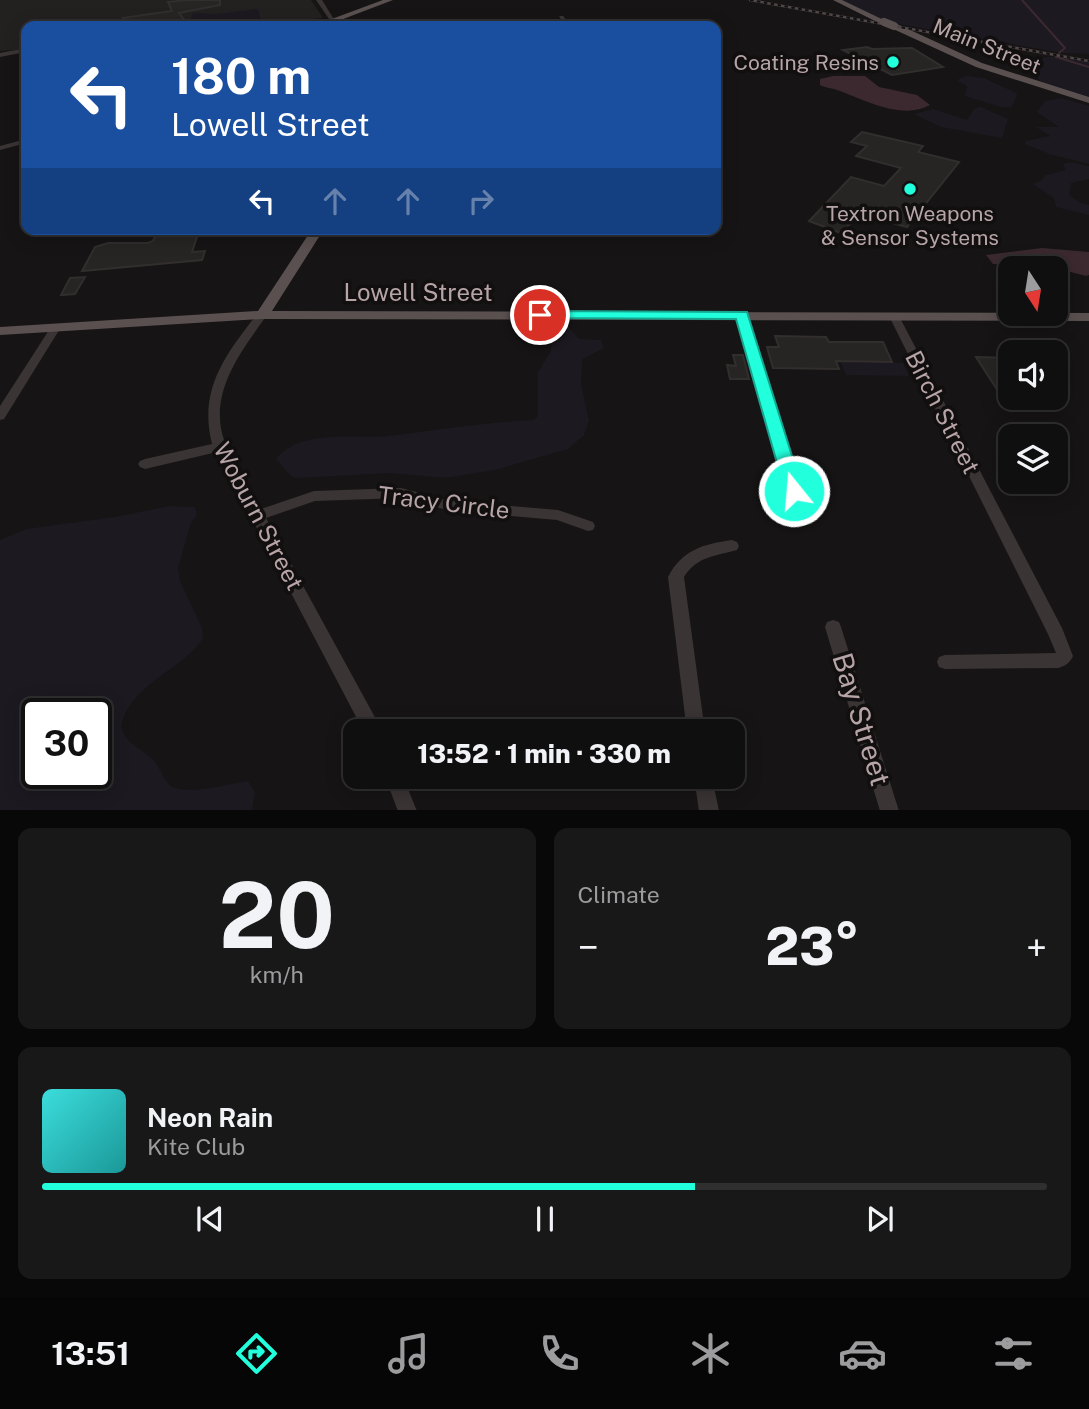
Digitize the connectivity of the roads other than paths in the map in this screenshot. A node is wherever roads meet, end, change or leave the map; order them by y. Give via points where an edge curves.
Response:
1 (319, 0) edge
2 (390, 0) edge
3 (836, 0) edge
4 (561, 18) dead end
5 (334, 21) edge
6 (340, 21) edge
7 (564, 21) edge
8 (21, 51) edge
9 (0, 55) edge
10 (1089, 100) edge
11 (21, 142) edge
12 (0, 148) edge
13 (314, 235) edge
14 (742, 315) junction
15 (262, 316) junction
16 (894, 316) junction
17 (1089, 317) edge
18 (56, 327) junction
19 (0, 331) edge
20 (0, 416) edge
21 (221, 446) junction
22 (145, 464) dead end
23 (794, 491) dead end
24 (260, 515) junction
25 (588, 526) dead end
26 (732, 546) dead end
27 (677, 575) joint
28 (833, 627) dead end
29 (945, 662) dead end
30 (367, 719) edge
31 (694, 719) edge
32 (399, 789) edge
33 (705, 789) edge
34 (408, 810) edge
35 (709, 810) edge
36 (890, 810) edge

1 - 5 street
2 - 6 main road
3 - 10 main road, Main Street, bridge via 979,65
4 - 7 street
8 - 9 street
11 - 12 street
13 - 15 main road, Woburn Street
14 - 15 main road, Lowell Street
14 - 16 main road, Lowell Street
14 - 23 street
15 - 18 main road, Lowell Street
15 - 21 street, Woburn Street via 229,363 216,392 212,424
16 - 17 main road, Lowell Street
16 - 29 street, Birch Street via 1056,633 1064,659
18 - 19 main road, Lowell Street
18 - 20 street
21 - 22 street
21 - 24 street, Woburn Street
24 - 25 street, Tracy Circle via 314,496 393,493 451,506 558,515
24 - 30 street, Woburn Street
26 - 27 street via 697,554
27 - 31 street
28 - 36 street, Bay Street
32 - 34 street
33 - 35 street

